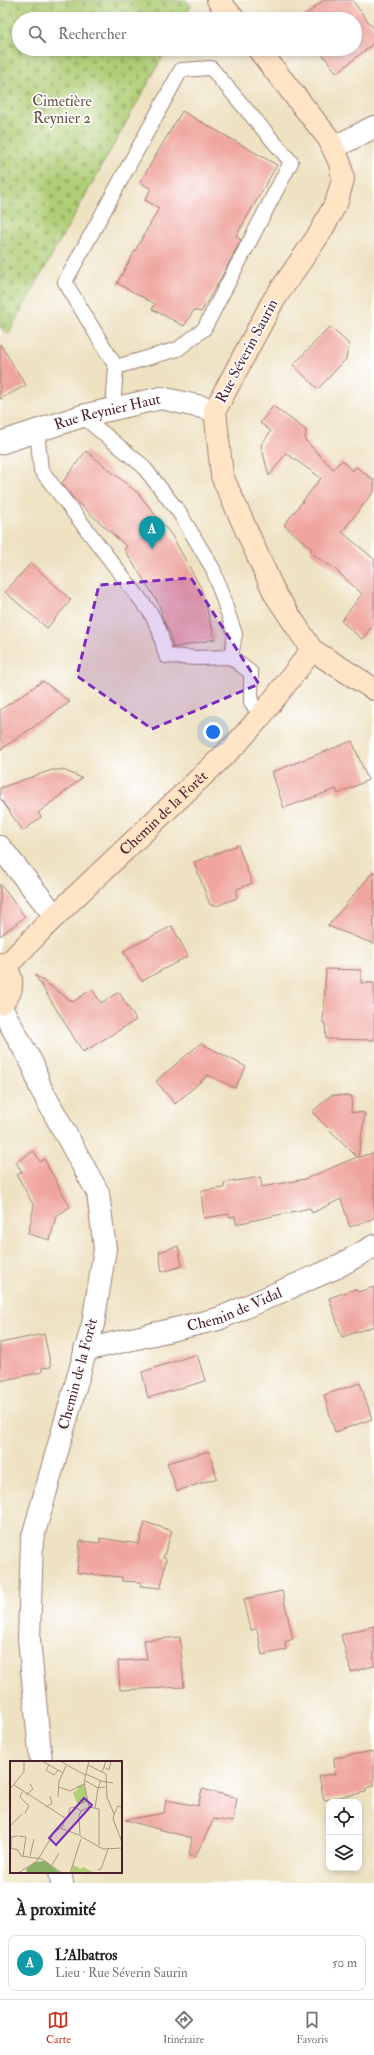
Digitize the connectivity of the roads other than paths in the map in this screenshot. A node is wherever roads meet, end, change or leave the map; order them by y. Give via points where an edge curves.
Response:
1 (218, 0) edge
2 (228, 12) edge
3 (264, 56) edge
4 (374, 126) edge
5 (333, 148) junction
6 (116, 367) junction
7 (113, 409) junction
8 (216, 410) junction
9 (82, 416) junction
10 (37, 431) junction
11 (0, 443) edge
12 (312, 650) junction
13 (231, 657) junction
14 (374, 689) edge
15 (262, 716) junction
16 (0, 847) edge
17 (55, 916) junction
18 (2, 966) edge
19 (0, 1005) edge
20 (374, 1246) edge
21 (85, 1350) junction
22 (41, 1761) edge
23 (60, 1873) edge
24 (62, 1883) edge

1 - 2 street
3 - 5 street, Rue Séverin Saurin via 320,127
4 - 5 street
5 - 8 street, Rue Séverin Saurin via 340,163 343,179 337,201 320,233 273,301
6 - 6 lane via 178,349 204,329 291,162 211,68 181,70 65,282
6 - 7 lane
7 - 8 street, Rue Reynier Haut via 161,398
7 - 9 street, Rue Reynier Haut
8 - 12 street, Rue Séverin Saurin via 222,476 275,594
9 - 10 street, Rue Reynier Haut
9 - 13 lane via 142,465 179,512 213,569 235,634
10 - 11 street, Rue Reynier Haut
10 - 13 lane via 41,470 150,612 159,629 166,656
12 - 14 street, Rue Séverin Saurin
12 - 15 street, Chemin de la Forêt
13 - 15 lane via 251,673 251,702
15 - 17 street, Chemin de la Forêt via 238,742
16 - 17 street
17 - 18 street, Chemin de la Forêt
18 - 19 street via 11,980 11,987
19 - 21 street, Chemin de la Forêt via 33,1065 40,1087 98,1193 105,1249 93,1324
20 - 21 street, Chemin de Vidal via 335,1268 218,1319
21 - 22 street, Chemin de la Forêt via 32,1540 29,1639
23 - 24 street

